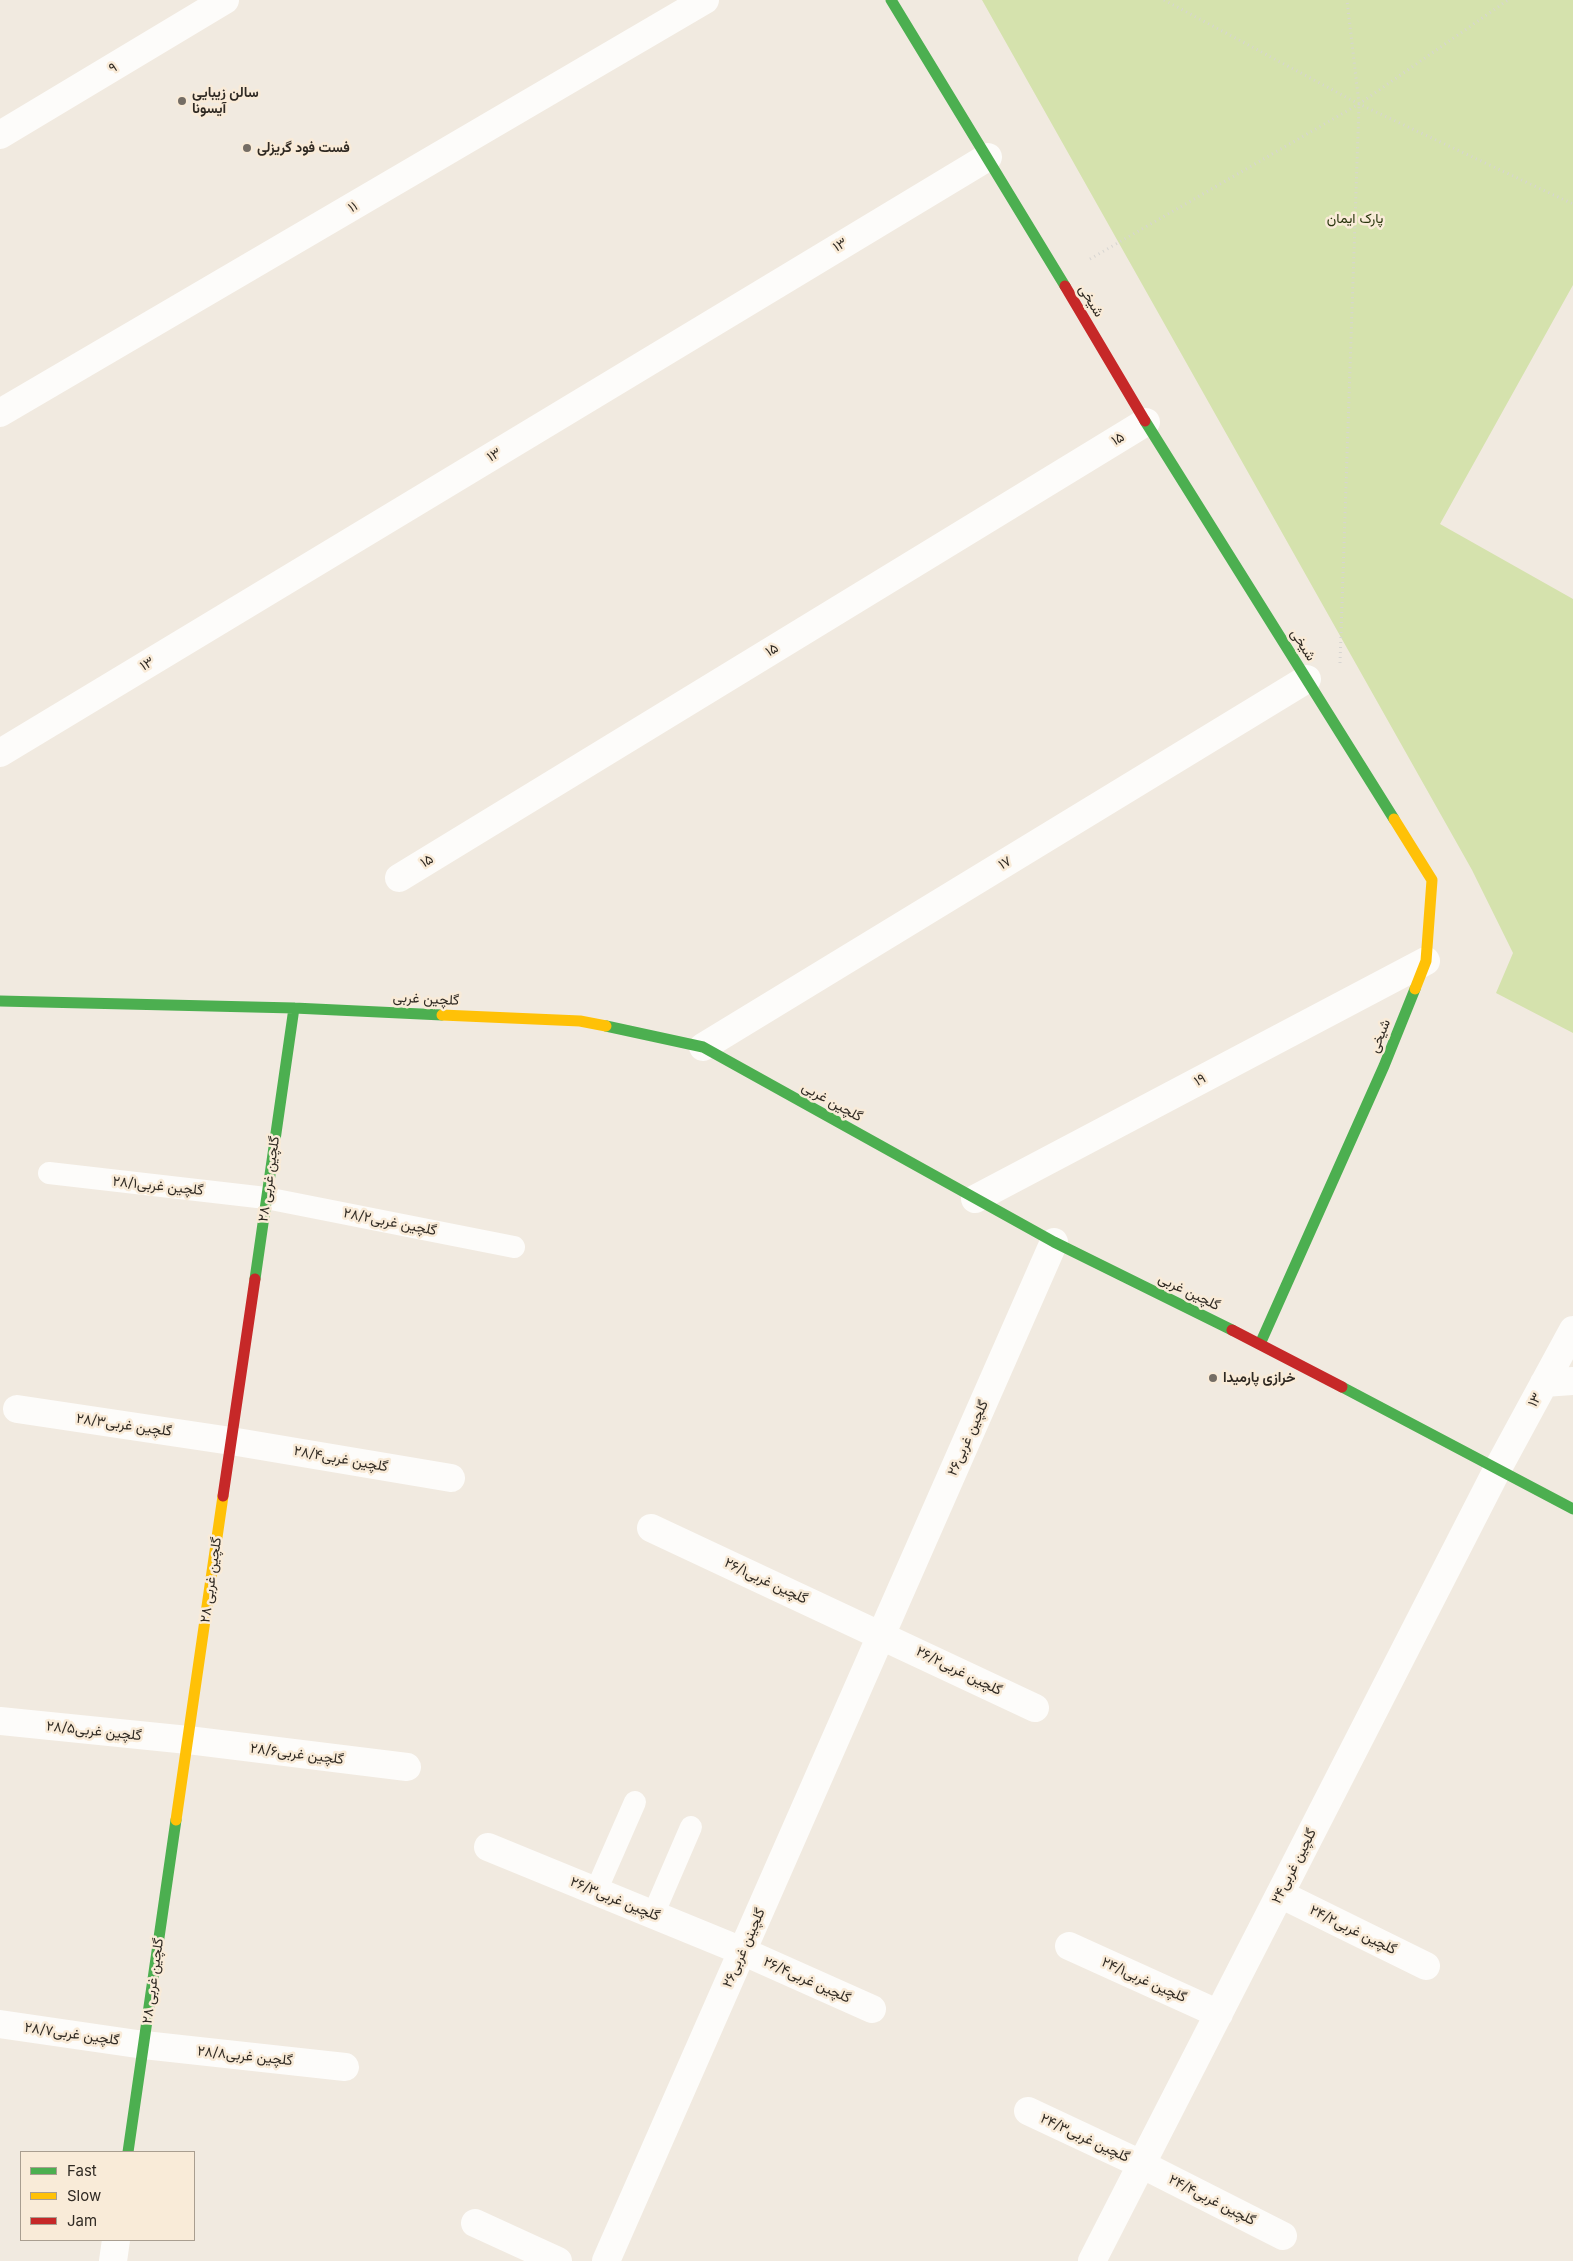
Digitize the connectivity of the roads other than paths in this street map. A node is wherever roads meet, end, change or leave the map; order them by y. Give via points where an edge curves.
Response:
1 (705, 0) edge
2 (891, 0) edge
3 (212, 3) edge
4 (0, 135) edge
5 (988, 157) junction
6 (0, 413) edge
7 (1146, 422) junction
8 (1306, 679) junction
9 (0, 753) edge
10 (399, 878) dead end
11 (1426, 961) junction
12 (0, 1001) edge
13 (294, 1008) junction
14 (703, 1046) junction
15 (49, 1173) dead end
16 (266, 1198) junction
17 (975, 1199) junction
18 (1054, 1242) junction
19 (514, 1247) dead end
20 (1573, 1330) edge
21 (1260, 1344) junction
22 (1573, 1381) edge
23 (1544, 1382) junction
24 (17, 1409) dead end
25 (231, 1440) junction
26 (1497, 1470) junction
27 (451, 1478) dead end
28 (1573, 1509) edge
29 (651, 1528) dead end
30 (882, 1634) junction
31 (1035, 1708) dead end
32 (0, 1721) edge
33 (188, 1740) junction
34 (407, 1767) dead end
35 (635, 1802) dead end
36 (691, 1827) dead end
37 (488, 1847) dead end
38 (596, 1891) junction
39 (1280, 1894) junction
40 (653, 1914) junction
41 (1069, 1946) dead end
42 (742, 1951) junction
43 (1426, 1966) dead end
44 (872, 2009) dead end
45 (1219, 2014) junction
46 (0, 2024) edge
47 (144, 2045) junction
48 (346, 2067) dead end
49 (1028, 2111) dead end
50 (128, 2151) edge
51 (1142, 2164) junction
52 (475, 2223) dead end
53 (1283, 2236) dead end
54 (116, 2241) edge
55 (113, 2261) edge
56 (558, 2261) edge
57 (606, 2261) edge
58 (1092, 2261) edge

1 - 6 street, ۱۱
2 - 5 street, شیخی
3 - 4 street, ۹
5 - 7 street, شیخی
5 - 9 street, ۱۳
7 - 8 street, شیخی
7 - 10 street, ۱۵
8 - 11 street, شیخی via 1432,880
8 - 14 street, ۱۷
11 - 17 street, ۱۹
11 - 21 street, شیخی via 1384,1066
12 - 13 street, گلچین غربی
13 - 14 street, گلچین غربی via 580,1021
13 - 16 street, گلچین غربی ۲۸
14 - 17 street, گلچین غربی
15 - 16 lane, گلچین غربی۲۸/۱
16 - 19 lane, گلچین غربی۲۸/۲
16 - 25 street, گلچین غربی ۲۸
17 - 18 street, گلچین غربی
18 - 21 street, گلچین غربی
18 - 30 street, گلچین غربی۲۶
20 - 23 street, ۱۳
21 - 26 street, گلچین غربی
22 - 23 street
23 - 26 street, ۱۳
24 - 25 street, گلچین غربی۲۸/۳
25 - 27 street, گلچین غربی۲۸/۴
25 - 33 street, گلچین غربی ۲۸
26 - 28 street, گلچین غربی
26 - 39 street, گلچین غربی۲۴
29 - 30 street, گلچین غربی۲۶/۱
30 - 31 street, گلچین غربی۲۶/۲
30 - 42 street, گلچینن غربی۲۶
32 - 33 street, گلچین غربی۲۸/۵
33 - 34 street, گلچین غربی۲۸/۶
33 - 47 street, گلچین غربی ۲۸
35 - 38 lane
36 - 40 lane
37 - 38 street, گلچین غربی۲۶/۳
38 - 40 street, گلچین غربی۲۶/۳
39 - 43 street, گلچین غربی۲۴/۲
39 - 45 street, گلچین غربی۲۴
40 - 42 street, گلچین غربی۲۶/۳
41 - 45 street, گلچین غربی۲۴/۱
42 - 44 street, گلچین غربی۲۶/۴
42 - 57 street, گلچینن غربی۲۶
45 - 51 street, گلچین غربی۲۴
46 - 47 street, گلچین غربی۲۸/۷
47 - 48 street, گلچین غربی۲۸/۸
47 - 50 street, گلچین غربی ۲۸
49 - 51 street, گلچین غربی۲۴/۳
51 - 53 street, گلچین غربی۲۴/۴
51 - 58 street, گلچین غربی۲۴
52 - 56 street
54 - 55 street

